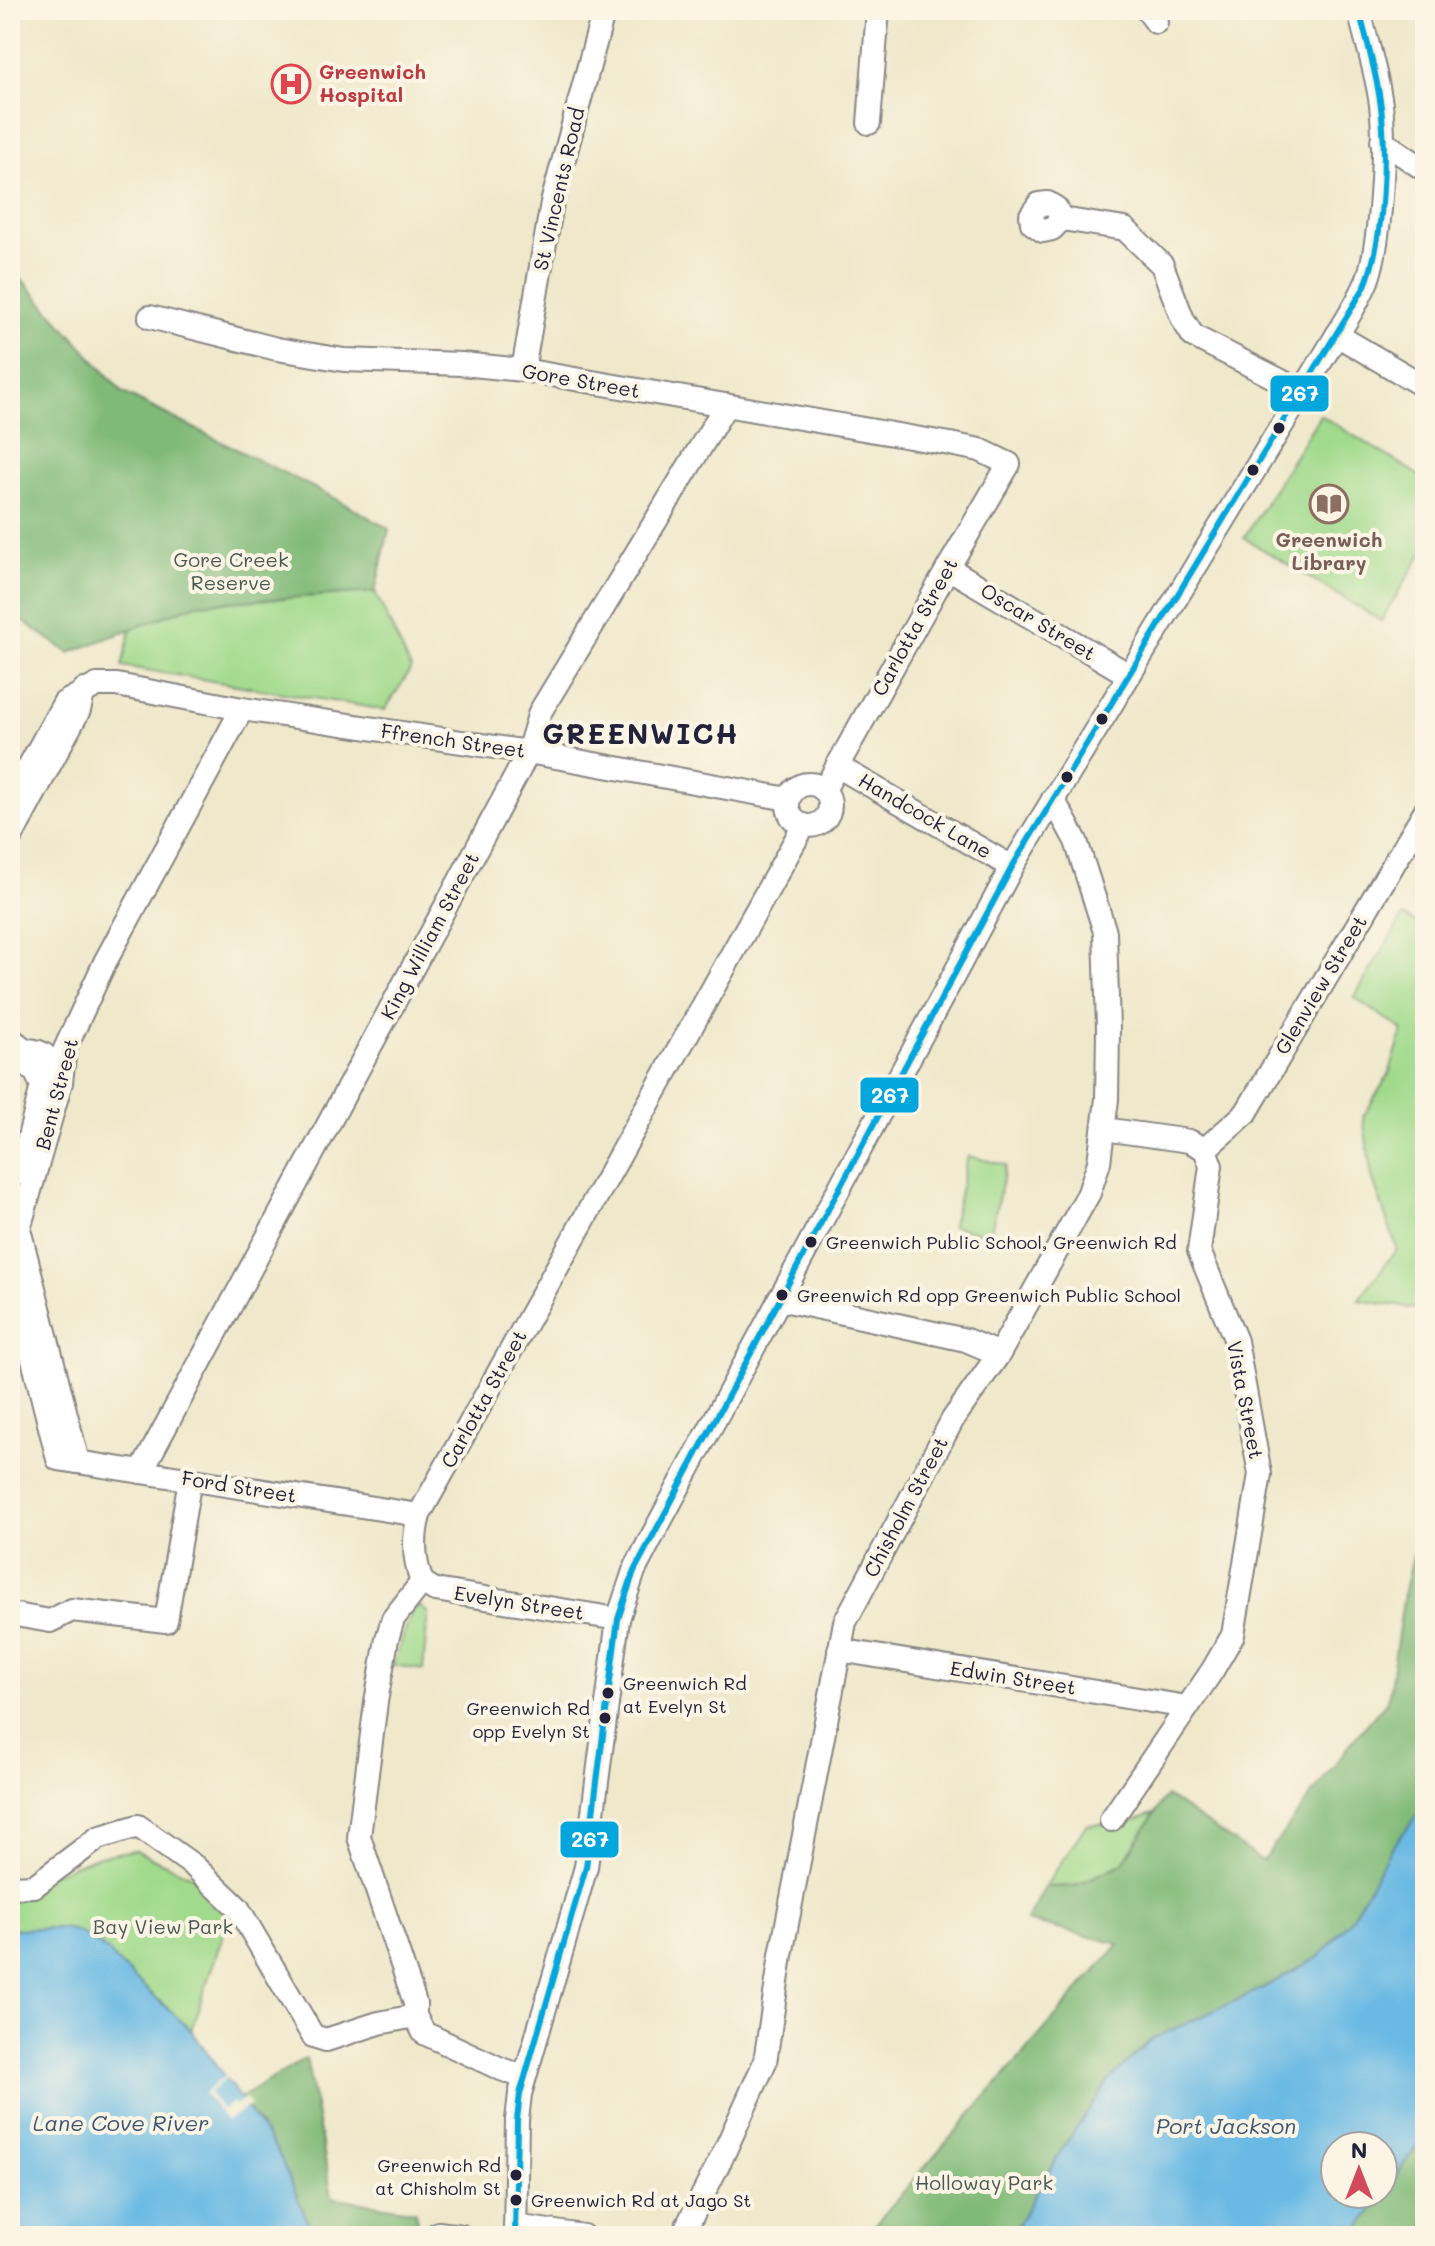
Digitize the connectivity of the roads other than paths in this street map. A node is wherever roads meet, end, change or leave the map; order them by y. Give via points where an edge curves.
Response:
1 (604, 10) edge
2 (878, 10) edge
3 (1359, 10) edge
4 (869, 123) dead end
5 (1382, 141) junction
6 (1425, 170) edge
7 (1062, 219) dead end
8 (150, 317) dead end
9 (1337, 335) junction
10 (523, 370) junction
11 (1425, 387) edge
12 (1303, 392) junction
13 (726, 405) junction
14 (1009, 464) joint
15 (948, 568) junction
16 (1129, 675) junction
17 (84, 690) junction
18 (242, 709) junction
19 (528, 752) junction
20 (837, 766) junction
21 (824, 790) junction
22 (788, 799) junction
23 (1053, 799) junction
24 (10, 801) edge
25 (1425, 811) edge
26 (804, 825) junction
27 (10, 839) edge
28 (1012, 867) junction
29 (17, 1044) edge
30 (61, 1082) junction
31 (1104, 1129) junction
32 (1205, 1149) junction
33 (10, 1209) edge
34 (10, 1268) edge
35 (779, 1299) junction
36 (999, 1354) junction
37 (68, 1461) junction
38 (141, 1472) junction
39 (190, 1479) junction
40 (419, 1515) junction
41 (422, 1582) junction
42 (10, 1614) edge
43 (618, 1619) junction
44 (839, 1650) junction
45 (1187, 1707) junction
46 (1111, 1820) dead end
47 (10, 1887) edge
48 (415, 2016) junction
49 (524, 2077) junction
50 (515, 2231) edge
51 (438, 2233) dead end
52 (461, 2236) edge
53 (583, 2236) edge
54 (682, 2236) edge

1 - 10 street, St Vincents Road via 555,189
2 - 4 street
3 - 5 street via 1381,103
5 - 6 street
5 - 9 street via 1375,254 1366,283
7 - 12 street via 1125,229 1162,265 1193,336
8 - 10 street, Gore Street via 344,360
9 - 11 street
9 - 12 street
10 - 13 street, Gore Street
12 - 16 street
13 - 14 street, Gore Street via 980,450
13 - 19 street, King William Street via 540,712
14 - 15 street, Carlotta Street
15 - 16 street, Oscar Street
15 - 20 street, Carlotta Street
16 - 23 street
17 - 18 street, Ffrench Street via 117,685
17 - 24 street via 64,703
17 - 27 street via 79,710
18 - 19 street, Ffrench Street
18 - 30 street, Bent Street via 105,962 65,1049
19 - 22 street, Ffrench Street
19 - 38 street, King William Street
20 - 21 street, Carlotta Street
20 - 28 street, Handcock Lane
21 - 22 street via 799,786
21 - 26 street via 827,815 821,822
22 - 26 street via 789,812
23 - 28 street
23 - 31 street, Chisholm Street via 1076,841 1105,932
25 - 32 street, Glenview Street via 1246,1113
26 - 40 street, Carlotta Street
28 - 35 street
29 - 30 street via 48,1057
29 - 33 street, Bent Street via 42,1086
30 - 37 street, Bent Street via 19,1229
31 - 32 street via 1189,1141
31 - 36 street, Chisholm Street via 1089,1193
32 - 45 street, Vista Street via 1211,1166 1199,1251 1236,1341 1260,1474 1233,1635
34 - 37 street
35 - 36 street via 966,1340
35 - 43 street via 644,1552
36 - 44 street, Chisholm Street via 953,1419 845,1622
37 - 38 street, Ford Street
38 - 39 street, Ford Street
39 - 40 street, Ford Street
39 - 42 street via 166,1621 72,1610 50,1621
40 - 41 street, Carlotta Street via 414,1535
41 - 43 street, Evelyn Street via 435,1590
41 - 48 street via 393,1619 387,1639 359,1837
43 - 49 street via 586,1867
44 - 45 street, Edwin Street
44 - 54 street, Chisholm Street via 765,2062
45 - 46 street, Vista Street
47 - 48 street via 34,1886 98,1838 138,1826 194,1866 238,1908 313,2036 326,2040
48 - 49 street via 424,2033
49 - 50 street via 517,2120
50 - 53 street
51 - 52 street

